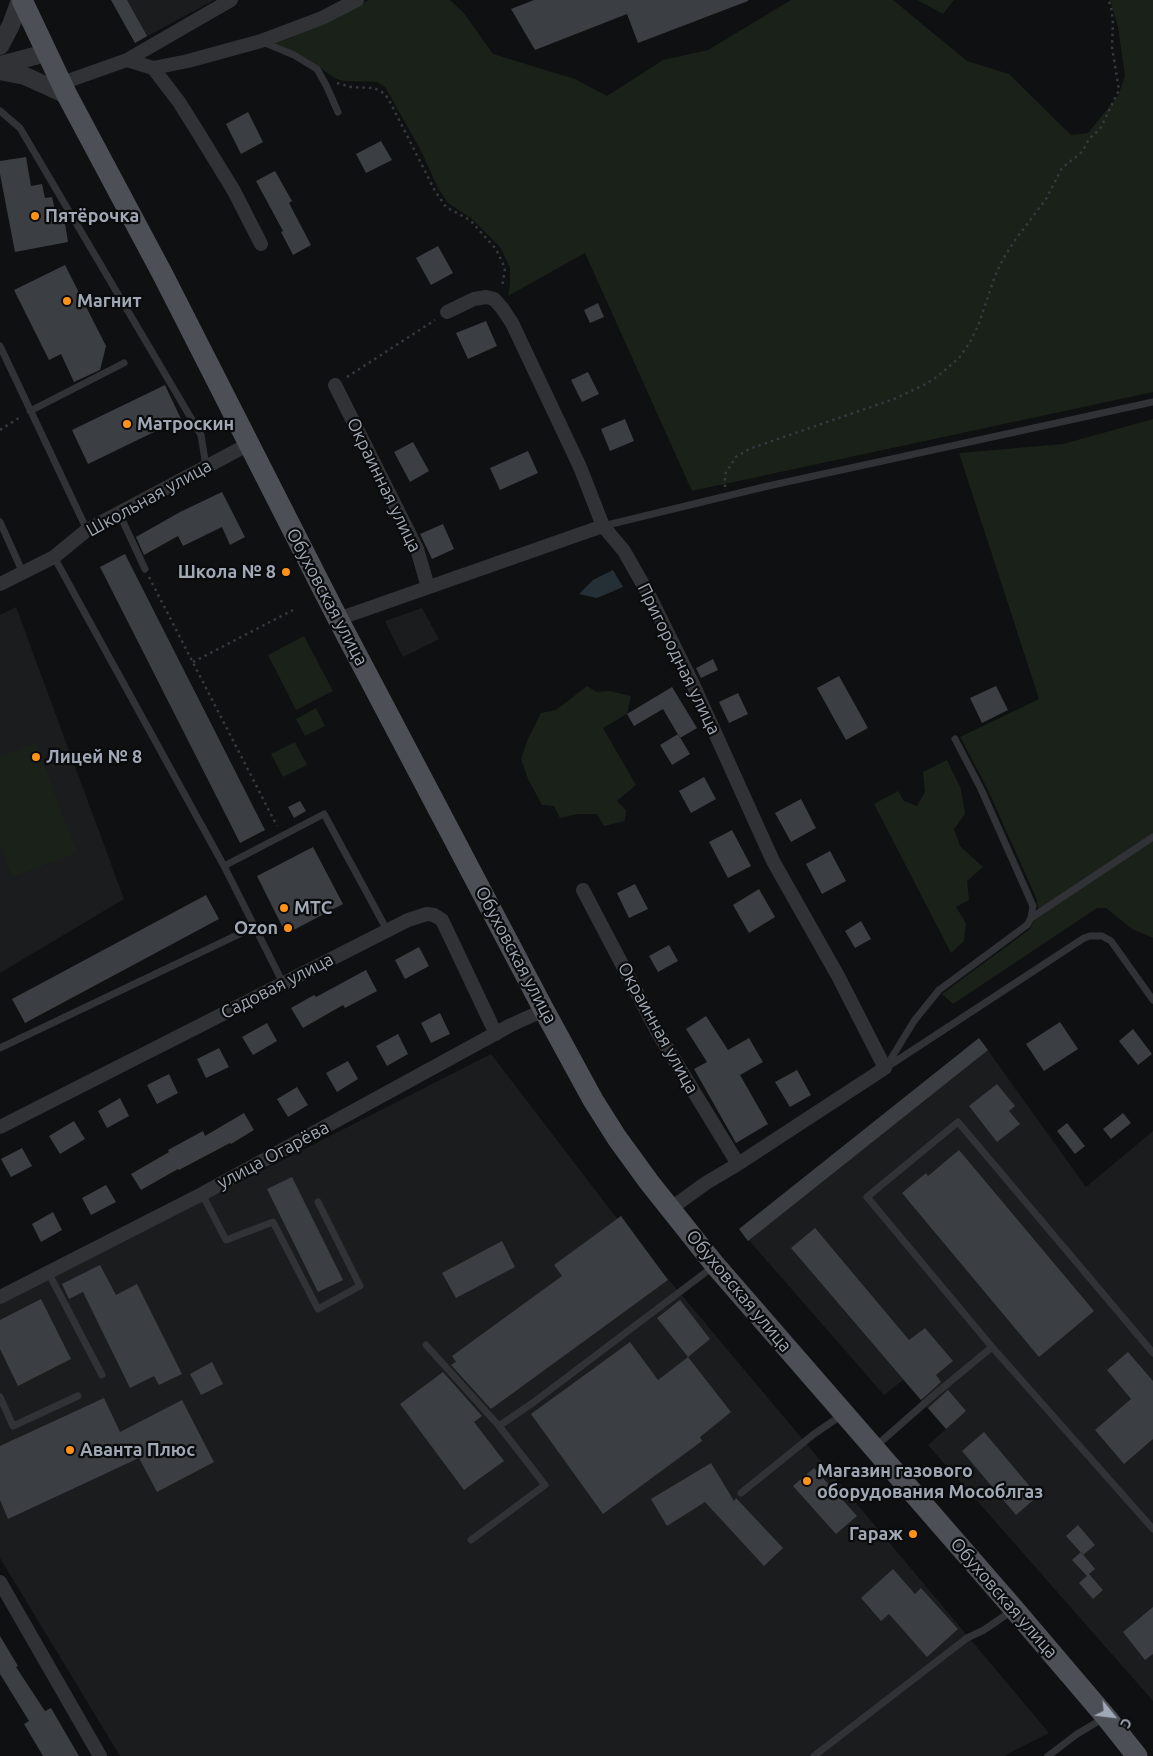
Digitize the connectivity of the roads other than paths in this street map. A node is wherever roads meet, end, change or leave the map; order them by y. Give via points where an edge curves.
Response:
1 (21, 0) edge
2 (231, 0) edge
3 (357, 0) edge
4 (261, 41) junction
5 (0, 46) edge
6 (46, 53) junction
7 (127, 60) junction
8 (0, 65) edge
9 (153, 68) junction
10 (0, 71) edge
11 (65, 89) junction
12 (0, 111) edge
13 (338, 112) dead end
14 (261, 244) dead end
15 (447, 312) road end
16 (0, 346) edge
17 (124, 363) dead end
18 (335, 385) road end
19 (1153, 402) edge
20 (30, 411) junction
21 (249, 444) junction
22 (206, 466) junction
23 (119, 513) junction
24 (0, 522) edge
25 (603, 526) junction
26 (87, 530) junction
27 (54, 557) junction
28 (145, 569) road end
29 (23, 573) junction
30 (0, 584) edge
31 (428, 586) junction
32 (338, 620) junction
33 (955, 739) dead end
34 (1153, 837) edge
35 (224, 866) junction
36 (583, 890) dead end
37 (1031, 918) junction
38 (254, 927) junction
39 (387, 930) junction
40 (283, 983) junction
41 (1153, 1000) edge
42 (544, 1010) junction
43 (496, 1034) junction
44 (0, 1048) edge
45 (885, 1068) junction
46 (0, 1126) edge
47 (738, 1164) junction
48 (202, 1194) junction
49 (318, 1202) dead end
50 (670, 1209) junction
51 (715, 1264) junction
52 (48, 1272) junction
53 (0, 1297) edge
54 (426, 1345) dead end
55 (992, 1347) junction
56 (1153, 1354) edge
57 (102, 1375) dead end
58 (78, 1396) dead end
59 (0, 1397) edge
60 (844, 1413) junction
61 (499, 1426) junction
62 (874, 1448) junction
63 (741, 1493) dead end
64 (1151, 1524) edge
65 (471, 1540) dead end
66 (0, 1582) edge
67 (1014, 1609) junction
68 (1106, 1717) junction
69 (100, 1756) edge
70 (814, 1756) edge
71 (1048, 1756) edge
72 (1137, 1756) edge

1 - 5 street
1 - 6 main road, Обуховская улица
2 - 7 street
3 - 4 street via 322,18
4 - 9 street
4 - 13 lane via 317,69
6 - 8 street
6 - 11 main road, Обуховская улица
7 - 9 street
7 - 11 street
9 - 14 street via 196,129 234,191
10 - 11 street
11 - 21 main road, Обуховская улица
12 - 22 lane via 20,128 201,435
15 - 25 street, Пригородная улица via 486,297 494,299 512,323 580,466
16 - 20 lane
17 - 20 lane
18 - 31 street, Окраинная улица via 417,549
19 - 25 lane
20 - 26 lane
21 - 22 street, Школьная улица
21 - 32 main road, Обуховская улица
22 - 23 street, Школьная улица
23 - 26 street, Школьная улица
23 - 28 lane
24 - 29 lane
25 - 31 street
25 - 45 street, Пригородная улица via 624,551 649,595 773,860
26 - 27 street, Школьная улица
27 - 29 street, Школьная улица
27 - 35 lane
29 - 30 street, Школьная улица
31 - 32 street
32 - 42 main road, Обуховская улица
33 - 37 lane via 1033,906
34 - 37 lane
35 - 38 lane
35 - 39 lane via 324,814
36 - 47 street, Окраинная улица via 658,1032
37 - 45 lane via 1027,925 939,990 914,1021
38 - 40 lane
38 - 44 lane
39 - 40 street, Садовая улица
39 - 43 street, Садовая улица via 419,915 434,914 442,920
40 - 46 street, Садовая улица
41 - 45 lane via 1111,941 1102,936 1090,936
42 - 43 street, улица Огарёва
42 - 50 main road, Обуховская улица via 617,1138
43 - 48 street, улица Огарёва
45 - 47 street
47 - 50 street
48 - 49 lane via 226,1240 273,1222 318,1309 360,1286
48 - 52 street, улица Огарёва
50 - 51 main road, Обуховская улица
51 - 60 main road, Обуховская улица
51 - 61 lane
52 - 53 street, улица Огарёва
52 - 57 lane
54 - 61 lane
55 - 56 lane via 867,1197 958,1122
55 - 62 lane
55 - 64 lane
58 - 59 lane via 13,1426
60 - 62 main road, Обуховская улица
60 - 63 lane
61 - 65 lane via 545,1485
62 - 67 main road, Обуховская улица
66 - 69 street
67 - 68 main road, Обуховская улица
67 - 70 lane via 967,1638
68 - 71 lane
68 - 72 main road, Обуховская улица

